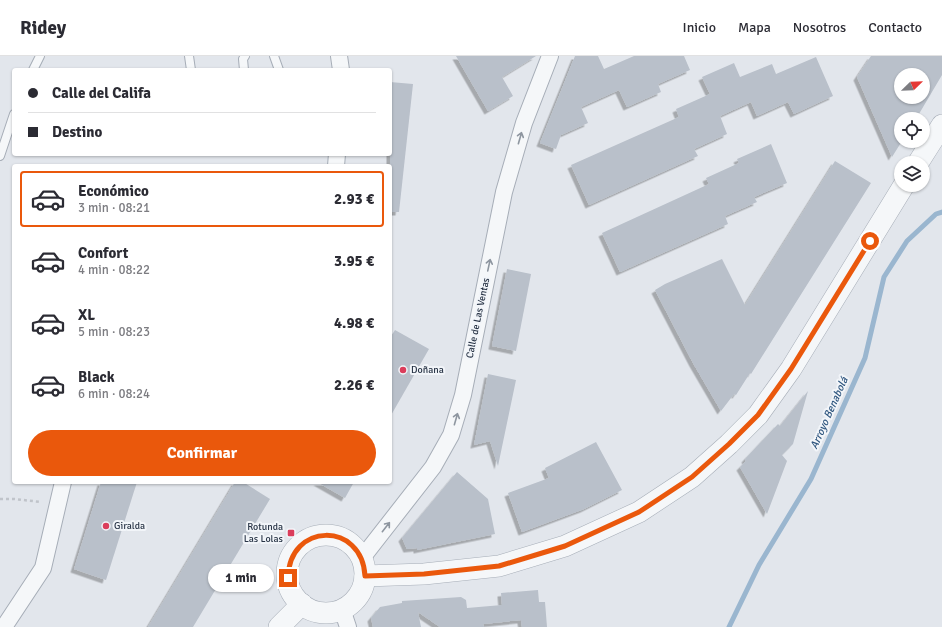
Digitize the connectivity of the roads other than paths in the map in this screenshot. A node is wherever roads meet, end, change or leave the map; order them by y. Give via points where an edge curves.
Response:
1 (40, 56) edge
2 (189, 56) edge
3 (245, 56) edge
4 (274, 56) edge
5 (339, 56) edge
6 (550, 56) edge
7 (34, 68) edge
8 (191, 68) edge
9 (244, 68) edge
10 (278, 68) edge
11 (341, 68) edge
12 (12, 120) edge
13 (942, 125) edge
14 (0, 156) edge
15 (922, 156) edge
16 (900, 192) edge
17 (63, 484) edge
18 (364, 567) junction
19 (302, 604) junction
20 (345, 618) edge
21 (4, 627) edge
22 (279, 627) edge

1 - 7 lane
2 - 8 lane
3 - 9 lane
4 - 10 lane
5 - 11 street
18 -> 6 street, Calle de Las Ventas via 433,467 451,435 463,395 504,192 524,123
12 - 14 lane
13 - 15 street
16 - 18 street via 791,369 758,415 692,477 639,512 565,546 499,566 424,574
17 - 21 street via 43,568
18 - 19 street via 350,542 331,535 312,538 303,543 291,558 288,573 290,588
18 - 20 street via 364,583
19 - 20 street
19 - 22 street

